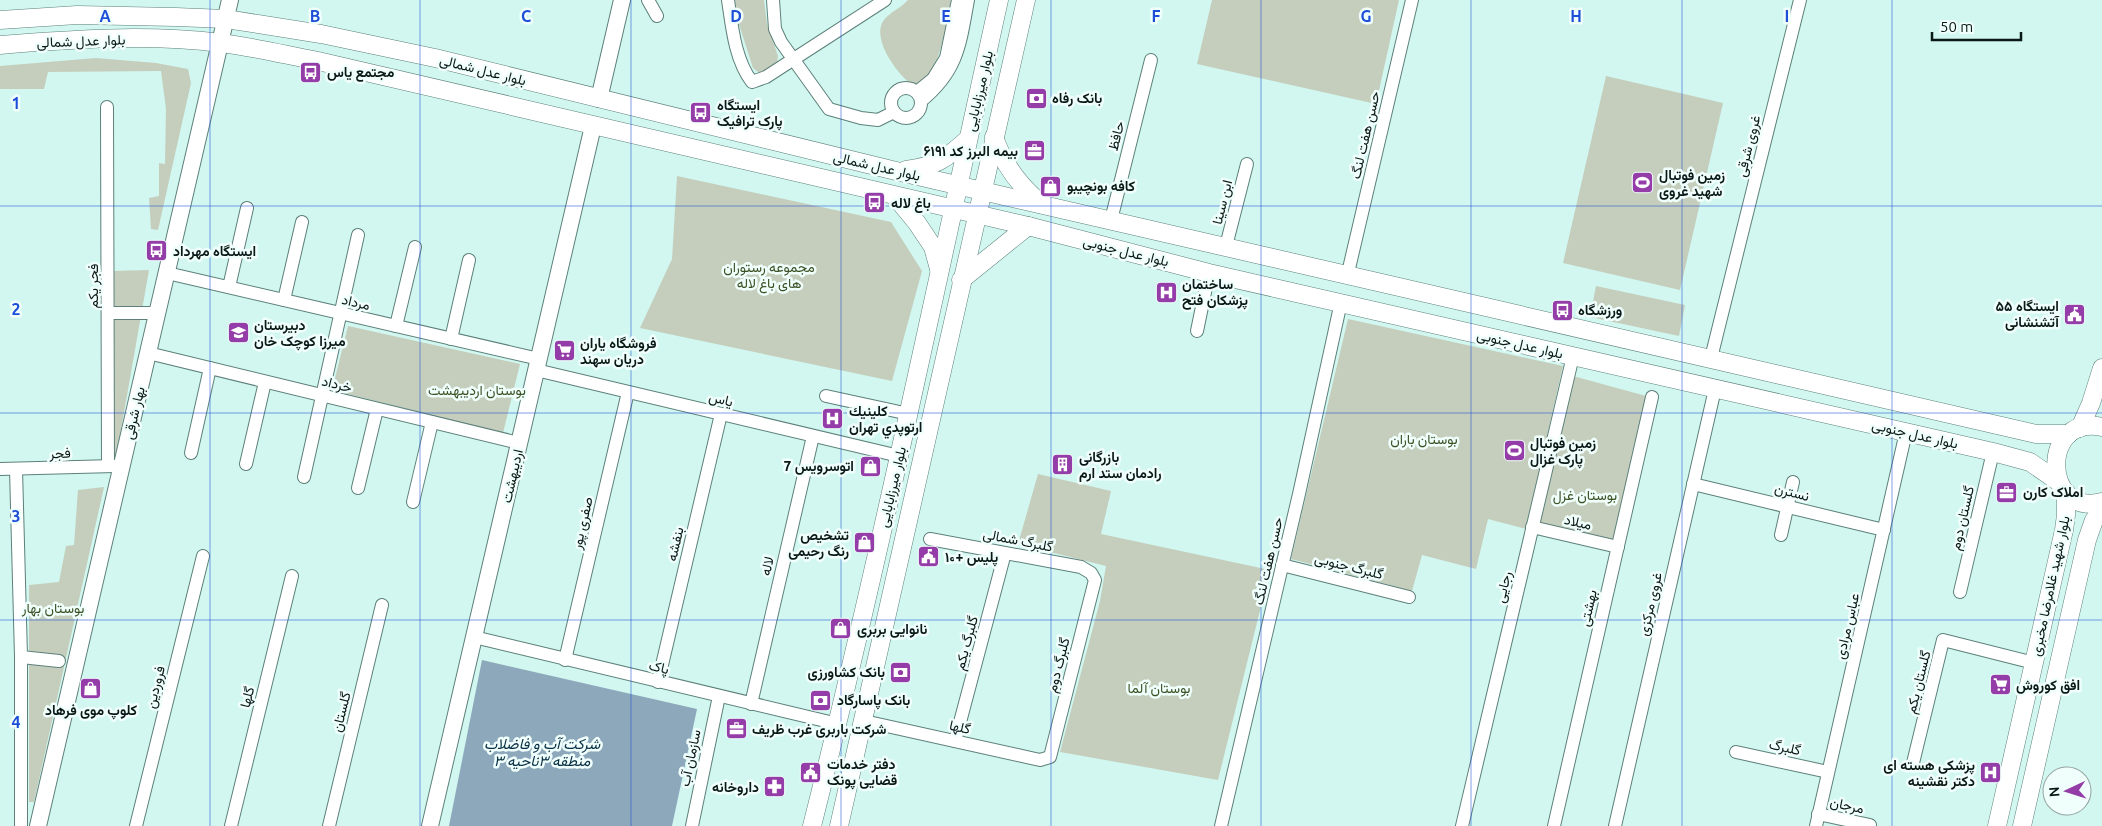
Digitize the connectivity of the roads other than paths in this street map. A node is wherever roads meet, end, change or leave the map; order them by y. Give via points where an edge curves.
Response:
1 (230, 0) edge
2 (622, 0) edge
3 (648, 0) edge
4 (728, 0) edge
5 (773, 0) edge
6 (885, 0) edge
7 (958, 0) edge
8 (968, 0) edge
9 (999, 0) edge
10 (1026, 0) edge
11 (1412, 0) edge
12 (1800, 0) edge
13 (657, 16) dead end
14 (226, 19) junction
15 (0, 20) edge
16 (220, 43) junction
17 (0, 44) edge
18 (793, 59) junction
19 (1151, 60) dead end
20 (919, 96) junction
21 (599, 98) junction
22 (107, 106) dead end
23 (894, 112) junction
24 (593, 126) junction
25 (994, 137) junction
26 (968, 139) junction
27 (1247, 164) dead end
28 (896, 171) junction
29 (958, 185) junction
30 (982, 190) junction
31 (895, 196) junction
32 (1042, 204) junction
33 (247, 208) dead end
34 (952, 209) junction
35 (977, 214) junction
36 (1111, 220) junction
37 (302, 222) dead end
38 (1028, 226) junction
39 (358, 235) dead end
40 (1226, 246) junction
41 (415, 247) dead end
42 (469, 260) dead end
43 (939, 272) junction
44 (167, 273) junction
45 (1209, 273) junction
46 (1347, 276) junction
47 (962, 280) junction
48 (229, 287) junction
49 (284, 300) junction
50 (1341, 302) junction
51 (108, 313) junction
52 (157, 313) junction
53 (340, 313) junction
54 (396, 326) junction
55 (1197, 331) dead end
56 (451, 339) junction
57 (148, 353) junction
58 (1573, 356) junction
59 (1711, 358) junction
60 (537, 365) junction
61 (210, 368) junction
62 (2102, 368) edge
63 (265, 382) junction
64 (1715, 389) junction
65 (628, 392) junction
66 (322, 396) junction
67 (826, 396) dead end
68 (1652, 397) dead end
69 (376, 409) junction
70 (720, 414) junction
71 (909, 414) junction
72 (432, 422) junction
73 (2102, 427) edge
74 (2074, 431) junction
75 (1906, 432) junction
76 (813, 436) junction
77 (519, 444) junction
78 (1994, 452) junction
79 (191, 453) dead end
80 (899, 456) junction
81 (246, 464) dead end
82 (115, 466) junction
83 (0, 469) edge
84 (16, 469) junction
85 (304, 477) dead end
86 (1793, 482) dead end
87 (1693, 484) junction
88 (2062, 487) junction
89 (358, 488) dead end
90 (413, 502) dead end
91 (2102, 502) edge
92 (1788, 506) junction
93 (2102, 509) edge
94 (1532, 528) junction
95 (1884, 530) junction
96 (1781, 535) dead end
97 (930, 539) dead end
98 (1618, 546) junction
99 (1005, 553) junction
100 (203, 556) dead end
101 (1282, 565) junction
102 (292, 576) dead end
103 (1095, 580) joint
104 (1960, 592) dead end
105 (1409, 596) dead end
106 (382, 605) dead end
107 (474, 637) junction
108 (21, 657) junction
109 (565, 660) junction
110 (59, 661) dead end
111 (2034, 664) junction
112 (658, 682) junction
113 (718, 696) junction
114 (751, 704) junction
115 (864, 721) junction
116 (838, 724) junction
117 (956, 741) junction
118 (1736, 752) dead end
119 (1050, 757) joint
120 (1913, 763) dead end
121 (1828, 772) junction
122 (1817, 820) edge
123 (1870, 825) edge
124 (21, 826) edge
125 (38, 826) edge
126 (136, 826) edge
127 (231, 826) edge
128 (329, 826) edge
129 (430, 826) edge
130 (692, 826) edge
131 (812, 826) edge
132 (839, 826) edge
133 (1221, 826) edge
134 (1462, 826) edge
135 (1554, 826) edge
136 (1615, 826) edge
137 (1997, 826) edge
138 (2022, 826) edge

1 - 14 street, بهار شرقی
2 - 21 street
3 - 13 street
4 - 18 street via 741,61 752,82
5 - 18 street via 775,29
6 - 18 street
7 - 20 street via 946,58
8 - 20 street via 954,62 938,87
9 - 26 main road, بلوار میرزابابایی
10 - 25 main road, بلوار میرزابابایی
11 - 46 street, حسن هفت لنگ
12 - 59 street, غروی شرقی
14 - 15 main road, بلوار عدل شمالی via 77,15
14 - 16 street, بهار شرقی
14 - 21 main road, بلوار عدل شمالی via 321,34 435,58
16 - 17 main road, بلوار عدل شمالی via 78,39
16 - 24 main road, بلوار عدل شمالی via 318,61
16 - 44 street, بهار شرقی
18 - 23 street via 829,109 878,120
19 - 36 street, حافظ
20 - 23 street via 919,111 911,117 902,118
20 - 23 street via 908,88 898,90 892,98
21 - 28 main road, بلوار عدل شمالی
22 - 51 street, فجر یکم
24 - 31 main road, بلوار عدل شمالی
24 - 60 street, اردیبهشت
25 - 30 main road, بلوار میرزابابایی
25 - 32 main road via 1000,155 1021,187
26 - 28 main road via 948,158 923,168
26 - 29 main road, بلوار میرزابابایی
27 - 40 street, ابن سینا
28 - 29 main road, بلوار عدل شمالی
29 - 30 main road, بلوار عدل شمالی
29 - 34 main road, بلوار میرزابابایی
30 - 32 main road, بلوار عدل جنوبی
30 - 35 main road, بلوار میرزابابایی
31 - 34 main road, بلوار عدل شمالی
31 - 43 main road via 933,247
32 - 36 main road, بلوار عدل جنوبی
33 - 48 street
34 - 35 main road, بلوار عدل شمالی
34 - 43 main road, بلوار میرزابابایی
35 - 38 main road, بلوار عدل جنوبی
35 - 47 main road, بلوار میرزابابایی
36 - 40 main road, بلوار عدل جنوبی
37 - 49 street
38 - 45 main road, بلوار عدل جنوبی
38 - 47 main road
39 - 53 street
40 - 46 main road, بلوار عدل جنوبی
41 - 54 street
42 - 56 street
43 - 71 main road, بلوار میرزابابایی
44 - 48 street, مرداد
44 - 52 street, بهار شرقی
45 - 50 main road, بلوار عدل جنوبی
45 - 55 street
46 - 59 main road, بلوار عدل جنوبی
47 - 115 main road, بلوار میرزابابایی
48 - 49 street, مرداد
49 - 53 street, مرداد
50 - 58 main road, بلوار عدل جنوبی
50 - 101 street, حسن هفت لنگ
51 - 52 street
51 - 82 street, فجر یکم
52 - 57 street, بهار شرقی
53 - 54 street, مرداد
53 - 66 street
54 - 56 street, مرداد
56 - 60 street, مرداد
57 - 61 street, خرداد
57 - 82 street, بهار شرقی
58 - 64 main road, بلوار عدل جنوبی
58 - 94 street, رجایی
59 - 74 main road, بلوار عدل جنوبی via 2036,434
60 - 65 street, یاس
60 - 77 street, اردیبهشت
61 - 63 street, خرداد
61 - 79 street
62 - 74 main road via 2091,404
63 - 66 street, خرداد
63 - 81 street
64 - 75 main road, بلوار عدل جنوبی
64 - 87 street, غروی مرکزی
65 - 70 street, یاس
65 - 109 street, صفری پور
66 - 69 street, خرداد
66 - 85 street
67 - 71 street
68 - 98 street, بهشتی
69 - 72 street, خرداد
69 - 89 street
70 - 76 street, یاس
70 - 112 street, بنفشه
71 - 80 main road, بلوار میرزابابایی
72 - 77 street, خرداد
72 - 90 street
73 - 74 main road, بلوار عدل جنوبی via 2089,426
74 - 88 main road, بلوار شهید غلامرضا مخبری via 2061,444 2056,456 2055,469
75 - 78 main road, بلوار عدل جنوبی
75 - 95 street, عباس مرادی
76 - 80 street, یاس
76 - 114 street, لاله
77 - 107 street, اردیبهشت
78 - 88 main road, بلوار عدل جنوبی via 2030,462
78 - 104 street, گلستان دوم
80 - 116 main road, بلوار میرزابابایی
82 - 84 street, فجر
82 - 125 street, بهار شرقی
83 - 84 street, فجر
84 - 108 street
86 - 92 street
87 - 92 street, نسترن
87 - 136 street, غروی مرکزی
88 - 91 main road, بلوار عدل جنوبی via 2075,499 2086,503
88 - 111 main road, بلوار شهید غلامرضا مخبری via 2064,530
92 - 95 street, نسترن
92 - 96 street
93 - 138 main road, بلوار شهید غلامرضا مخبری via 2087,540
94 - 98 street, میلاد
94 - 134 street, رجایی
95 - 121 street, عباس مرادی
97 - 99 street, گلبرگ شمالی
98 - 135 street, بهشتی
99 - 103 street, گلبرگ شمالی via 1081,567
99 - 117 street, گلبرگ یکم
100 - 126 street, فروردین
101 - 105 street, گلبرگ جنوبی
101 - 133 street, حسن هفت لنگ
102 - 127 street, گلها
103 - 119 street, گلبرگ دوم
106 - 128 street, گلستان
107 - 109 street, پاک
107 - 129 street, اردیبهشت
108 - 110 street
108 - 124 street
109 - 112 street, پاک
111 - 120 street, گلستان یکم via 1943,640
111 - 137 main road, بلوار شهید غلامرضا مخبری
112 - 113 street, پاک
113 - 114 street, پاک
113 - 130 street, سازمان آب
114 - 116 street, پاک
115 - 117 street, گلها
115 - 132 main road, بلوار میرزابابایی
116 - 131 main road, بلوار میرزابابایی
117 - 119 street, گلها via 1040,760
118 - 121 street, گلبرگ
121 - 122 street, عباس مرادی
122 - 123 street, مرجان

